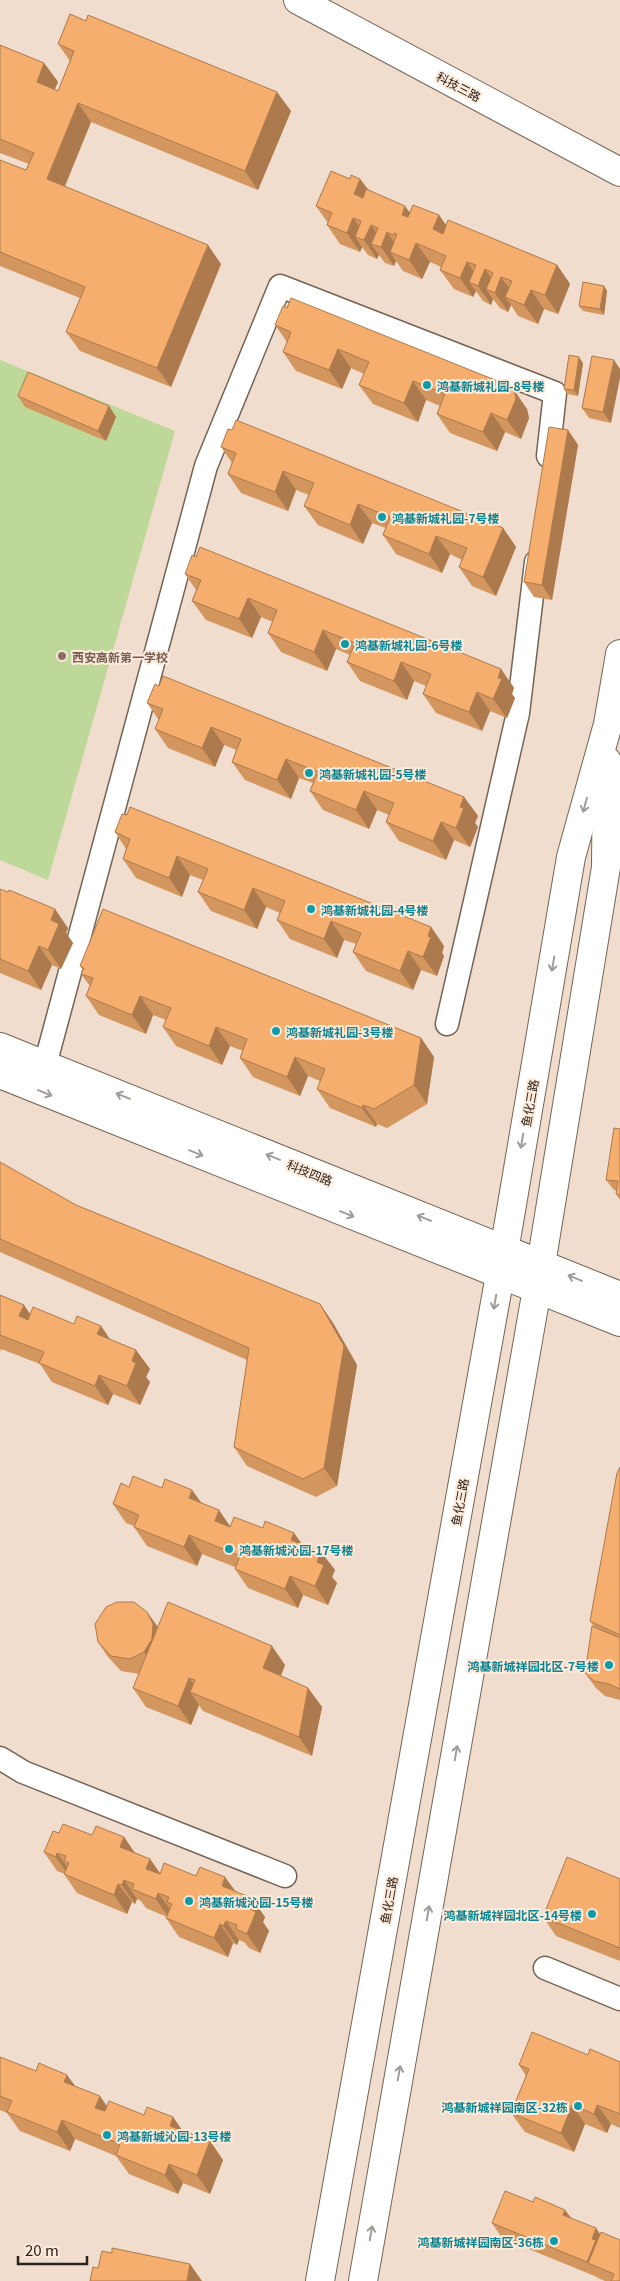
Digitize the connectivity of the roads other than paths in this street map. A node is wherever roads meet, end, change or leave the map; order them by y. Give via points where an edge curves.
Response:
1 (298, 0) edge
2 (620, 172) edge
3 (545, 480) edge
4 (538, 538) edge
5 (620, 654) edge
6 (608, 724) junction
7 (447, 1024) dead end
8 (0, 1047) edge
9 (45, 1065) junction
10 (0, 1074) edge
11 (502, 1262) junction
12 (539, 1277) junction
13 (620, 1296) edge
14 (620, 1322) edge
15 (0, 1758) edge
16 (285, 1876) dead end
17 (545, 1968) dead end
18 (620, 1998) edge
19 (320, 2281) edge
20 (363, 2281) edge

1 - 2 street, 科技三路
3 - 9 street via 555,393 280,286 206,466
4 - 7 street via 518,713
5 - 6 street, 鱼化三路
6 -> 11 street, 鱼化三路 via 571,857
6 - 12 street, 鱼化三路 via 606,867
8 - 9 street, 科技四路
11 -> 9 street, 科技四路
10 -> 11 street, 科技四路
11 - 12 street, 科技四路
11 -> 19 street, 鱼化三路
13 -> 12 street, 科技四路
12 - 14 street, 科技四路
20 -> 12 street, 鱼化三路
15 - 16 street via 23,1772
17 - 18 street

